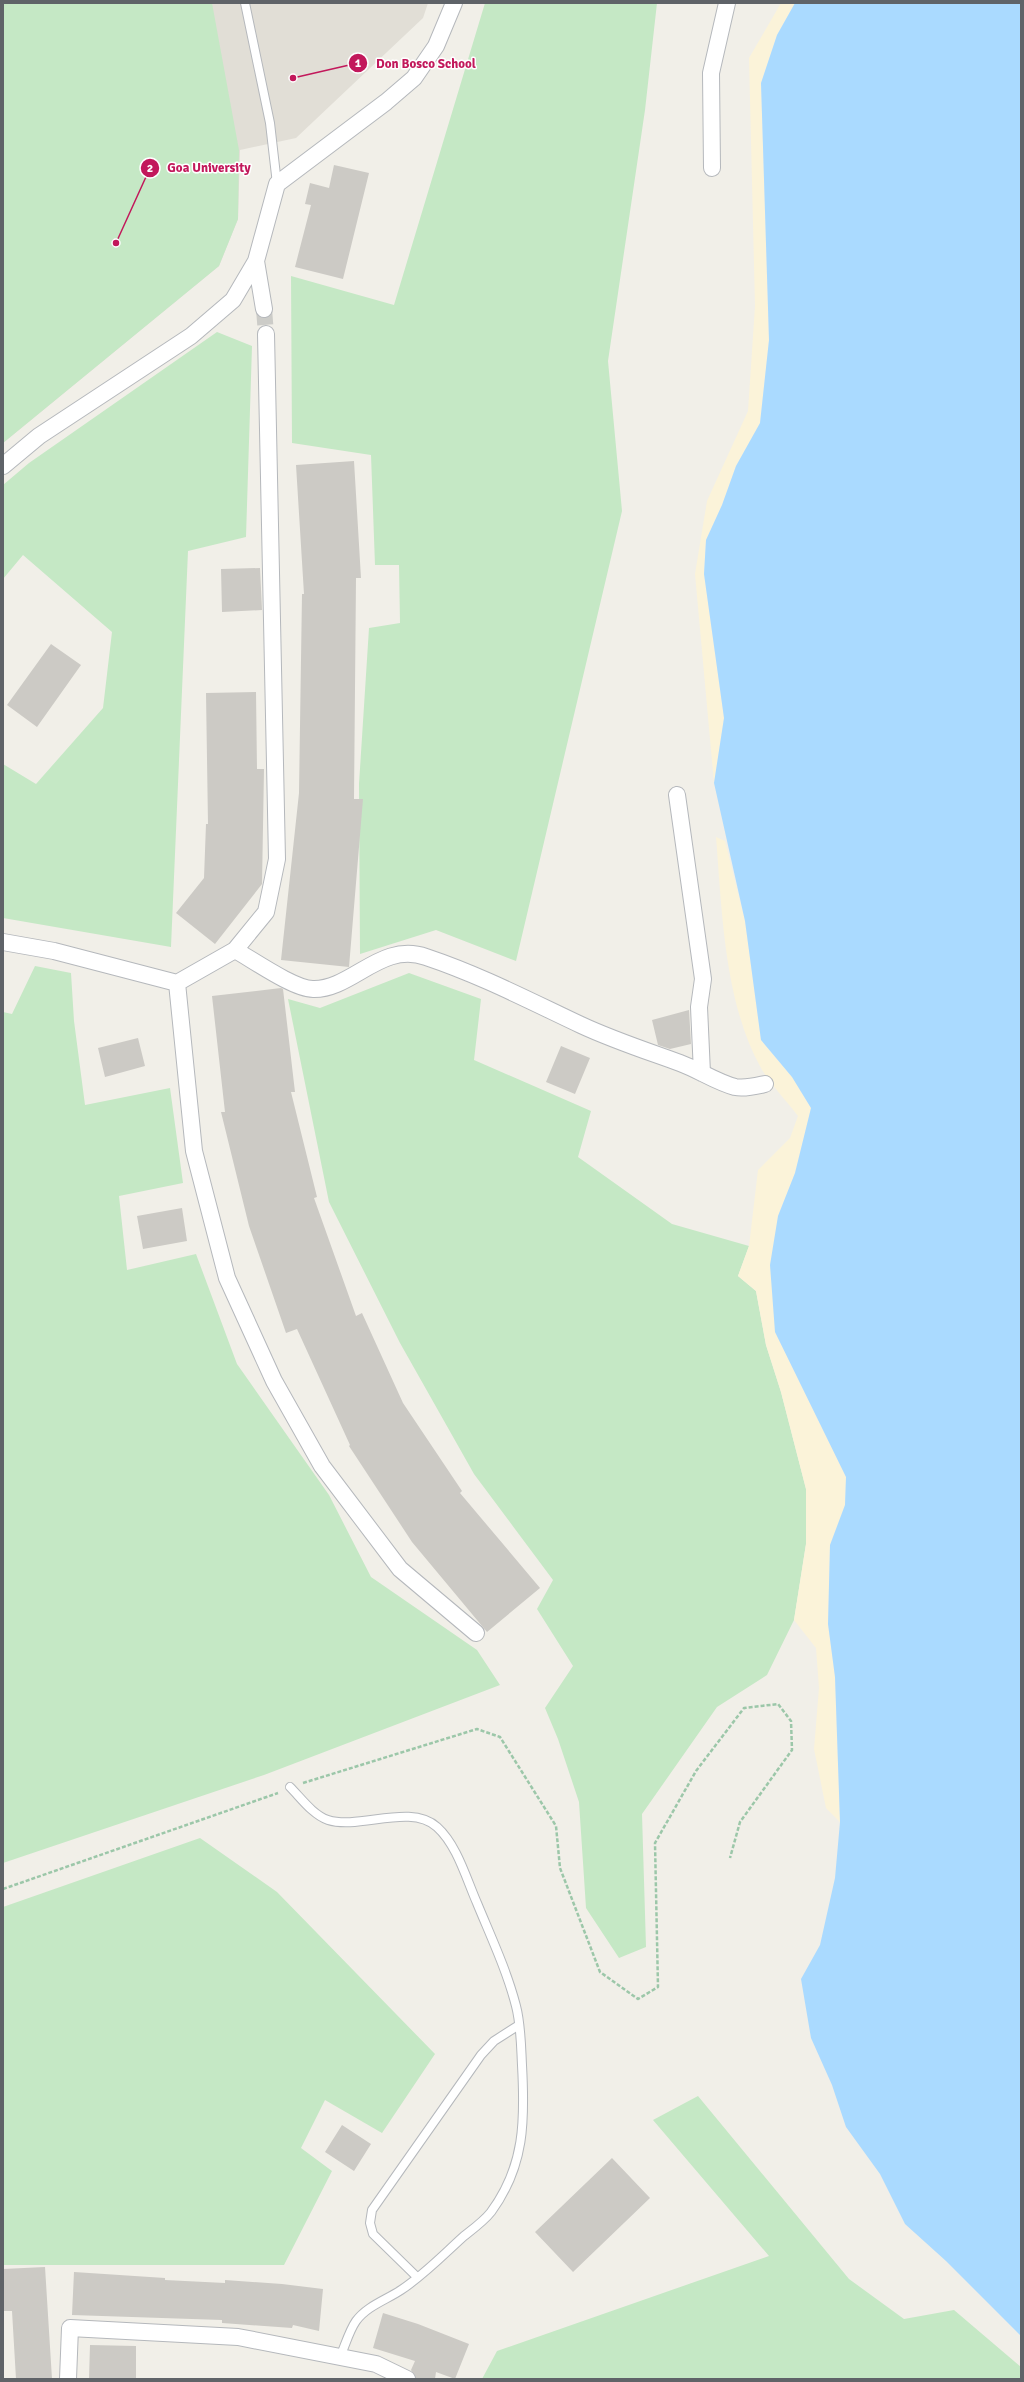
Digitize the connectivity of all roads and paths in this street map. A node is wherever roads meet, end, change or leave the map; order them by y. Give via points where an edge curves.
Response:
1 (245, 3) edge
2 (454, 3) edge
3 (727, 3) edge
4 (712, 168) dead end
5 (277, 184) junction
6 (256, 261) junction
7 (264, 309) tunnel mouth
8 (266, 334) tunnel mouth
9 (3, 466) edge
10 (677, 795) dead end
11 (3, 942) edge
12 (235, 950) junction
13 (177, 983) junction
14 (702, 1073) junction
15 (765, 1084) dead end
16 (476, 1633) dead end
17 (290, 1787) junction
18 (730, 1858) dead end
19 (3, 1889) edge
20 (519, 2025) junction
21 (417, 2277) junction
22 (340, 2357) junction
23 (68, 2379) edge
24 (407, 2379) edge

1 - 5 lane via 270,123
2 - 5 street via 436,46 414,78
3 - 4 street via 711,73
5 - 6 street
6 - 7 street
6 - 9 street via 233,300 191,336 39,436
8 - 12 street via 277,859 266,912
10 - 14 street via 703,979 699,1007
11 - 13 street via 54,951
12 - 13 street
12 - 14 street via 298,986 312,990 328,988 387,956 424,956 504,988 582,1026
13 - 16 street via 194,1151 228,1278 271,1374 322,1466 400,1569
14 - 15 street via 737,1087
17 - 18 path via 477,1729 500,1737 556,1826 560,1868 600,1972 638,1999 658,1987 655,1843 696,1771 744,1708 778,1704 791,1721 792,1750 740,1822
17 - 19 path
17 - 20 lane via 317,1814 328,1820 344,1822 421,1818 446,1836 509,1982
20 - 21 lane via 524,2106 521,2144 512,2176 490,2214
20 - 21 lane via 494,2042 482,2055 372,2210 370,2223 374,2234
21 - 22 lane via 365,2311 355,2322
22 - 23 street via 238,2337 70,2328
22 - 24 street via 376,2364

